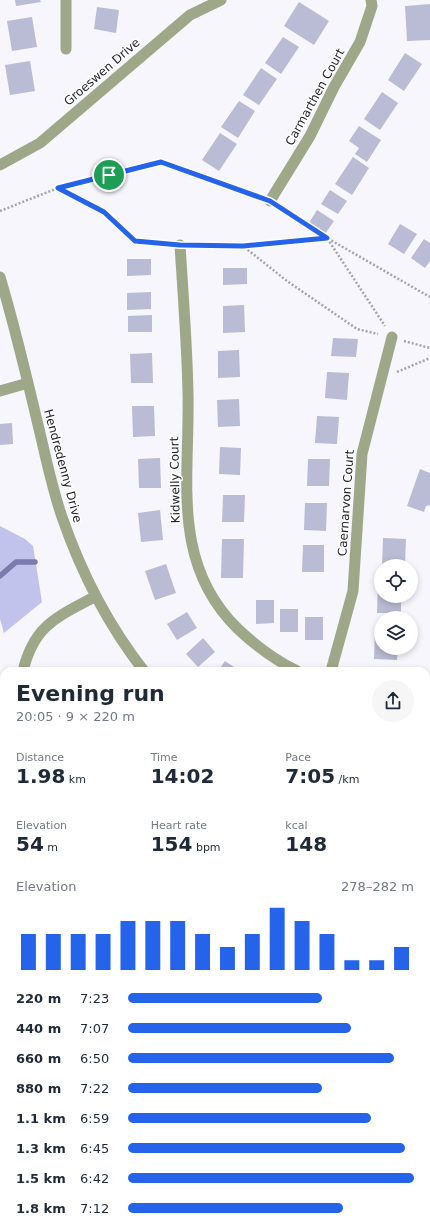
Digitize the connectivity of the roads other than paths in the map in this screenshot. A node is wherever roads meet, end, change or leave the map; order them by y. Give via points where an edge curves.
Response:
1 (66, 0) edge
2 (221, 0) edge
3 (371, 0) edge
4 (66, 49) dead end
5 (0, 165) edge
6 (270, 201) road end
7 (180, 245) road end
8 (0, 277) edge
9 (392, 337) road end
10 (28, 383) junction
11 (0, 391) edge
12 (96, 596) junction
13 (24, 667) edge
14 (141, 667) edge
15 (290, 667) edge
16 (332, 667) edge

1 - 4 street
2 - 5 street, Groeswen Drive via 190,15 40,143
3 - 6 street, Carmarthen Court via 372,6 360,42 310,136
7 - 15 street, Kidwelly Court via 188,393 187,511 196,562 209,594 230,621 268,654
8 - 10 street, Hendredenny Drive
9 - 16 street, Caernarvon Court via 362,454 353,591
10 - 11 street
10 - 12 street, Hendredenny Drive via 61,516
12 - 13 street via 48,623 31,645
12 - 14 street, Hendredenny Drive via 119,637

